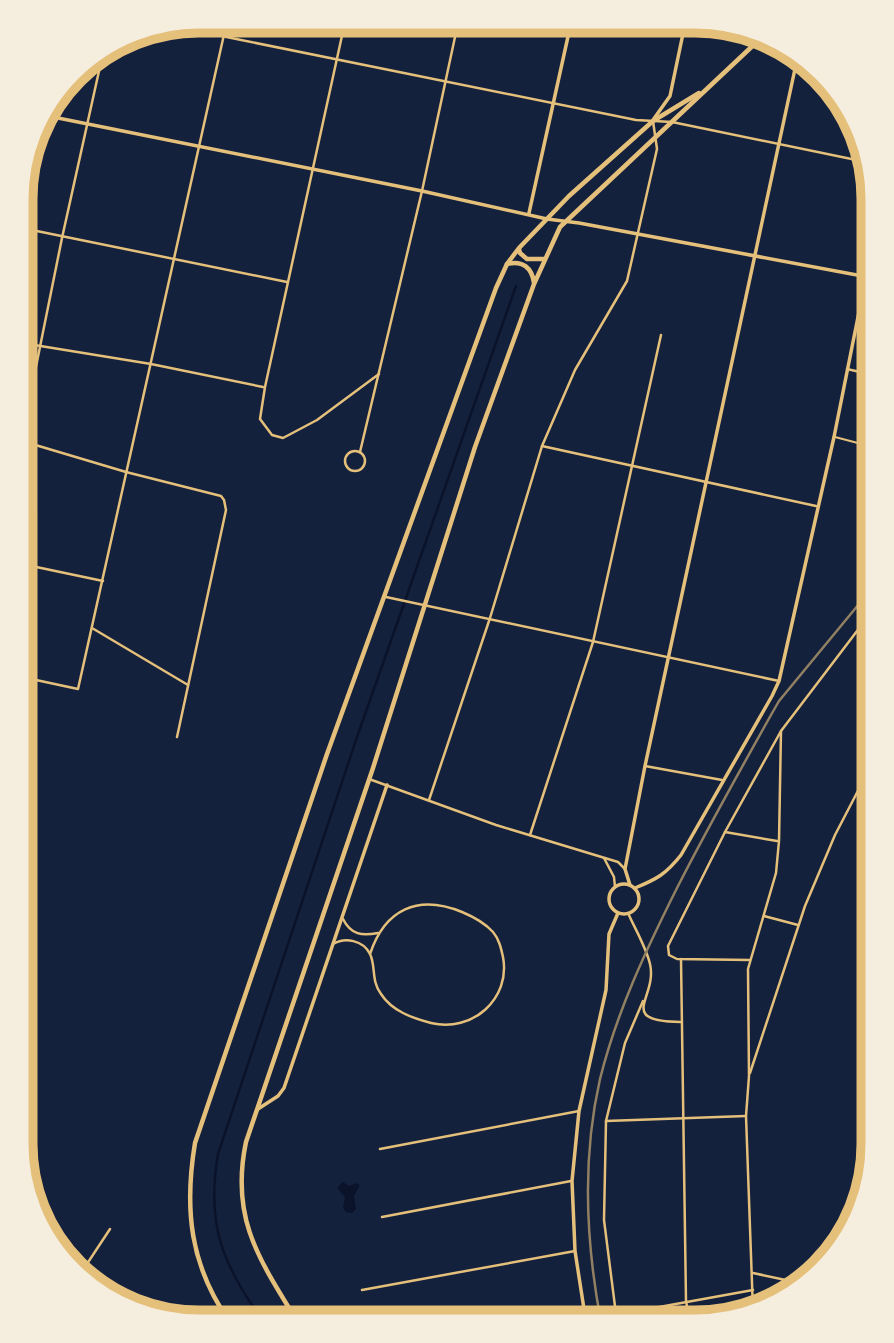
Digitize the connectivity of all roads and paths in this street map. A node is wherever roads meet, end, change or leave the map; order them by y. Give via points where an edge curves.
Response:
1 (456, 33) edge
2 (569, 33) edge
3 (683, 33) edge
4 (210, 34) edge
5 (225, 34) edge
6 (343, 34) edge
7 (224, 37) junction
8 (754, 44) edge
9 (338, 59) junction
10 (100, 66) edge
11 (795, 67) edge
12 (446, 81) junction
13 (708, 87) junction
14 (554, 103) junction
15 (54, 118) edge
16 (653, 121) junction
17 (672, 122) junction
18 (87, 125) junction
19 (656, 136) junction
20 (778, 145) junction
21 (199, 148) junction
22 (856, 160) edge
23 (313, 169) junction
24 (422, 191) junction
25 (529, 214) junction
26 (547, 219) junction
27 (565, 220) junction
28 (33, 230) edge
29 (638, 234) junction
30 (64, 237) junction
31 (519, 248) junction
32 (755, 255) junction
33 (173, 259) junction
34 (544, 259) junction
35 (507, 264) junction
36 (861, 276) edge
37 (288, 282) junction
38 (534, 284) junction
39 (861, 305) edge
40 (661, 335) dead end
41 (33, 345) edge
42 (42, 347) junction
43 (151, 364) junction
44 (847, 369) junction
45 (861, 372) edge
46 (379, 374) junction
47 (265, 387) junction
48 (33, 388) edge
49 (834, 437) junction
50 (33, 442) edge
51 (861, 444) edge
52 (542, 446) junction
53 (360, 452) junction
54 (631, 465) junction
55 (126, 472) junction
56 (707, 482) junction
57 (816, 506) junction
58 (33, 566) edge
59 (103, 581) junction
60 (386, 597) junction
61 (425, 605) junction
62 (490, 618) junction
63 (861, 626) edge
64 (92, 628) junction
65 (593, 642) junction
66 (668, 657) junction
67 (33, 679) edge
68 (779, 681) junction
69 (188, 685) junction
70 (781, 731) junction
71 (177, 737) dead end
72 (645, 766) junction
73 (369, 779) junction
74 (722, 780) junction
75 (387, 785) junction
76 (860, 786) edge
77 (429, 800) junction
78 (725, 832) junction
79 (530, 835) junction
80 (779, 841) junction
81 (604, 858) junction
82 (625, 869) junction
83 (632, 886) junction
84 (615, 887) junction
85 (618, 913) junction
86 (628, 913) junction
87 (764, 916) junction
88 (342, 918) junction
89 (798, 925) junction
90 (378, 933) junction
91 (333, 944) junction
92 (370, 954) junction
93 (681, 959) junction
94 (750, 960) junction
95 (643, 1001) junction
96 (681, 1022) junction
97 (749, 1076) junction
98 (257, 1110) junction
99 (579, 1111) junction
100 (747, 1116) junction
101 (681, 1120) junction
102 (606, 1121) junction
103 (380, 1149) dead end
104 (572, 1181) junction
105 (382, 1217) dead end
106 (110, 1229) dead end
107 (575, 1251) junction
108 (87, 1265) edge
109 (753, 1273) junction
110 (789, 1281) edge
111 (362, 1290) dead end
112 (752, 1290) junction
113 (752, 1299) edge
114 (686, 1301) junction
115 (223, 1310) edge
116 (290, 1310) edge
117 (584, 1310) edge
118 (614, 1310) edge
119 (640, 1310) edge
120 (688, 1310) edge

1 - 12 street
2 - 14 street
3 - 16 street via 670,96
4 - 7 street
5 - 7 street
6 - 9 street
7 - 9 street
7 - 21 street
8 - 13 main road
9 - 12 street
9 - 23 street
10 - 18 street
11 - 20 street
12 - 14 street
12 - 24 street
13 - 16 main road
13 - 17 main road
14 - 16 street
14 - 25 street
15 - 18 street
16 - 17 street
16 - 19 street
16 - 26 main road
17 - 19 main road
17 - 20 street
18 - 21 street
18 - 30 street
19 - 27 main road
19 - 29 street
20 - 22 street
20 - 32 street
21 - 23 street
21 - 33 street
23 - 24 street
23 - 37 street
24 - 25 street
24 - 46 street
25 - 26 street
26 - 27 street
26 - 31 main road
27 - 29 street
27 - 34 main road
28 - 30 street
29 - 32 street
29 - 52 street via 627,281 575,370
30 - 33 street
30 - 42 street
31 - 34 main road via 527,259
31 - 35 main road
32 - 36 street
32 - 56 street
33 - 37 street
33 - 43 street
34 - 38 main road
35 - 38 main road via 528,267
35 - 60 main road
37 - 47 street
38 - 61 main road
39 - 44 street
40 - 54 street
41 - 42 street
42 - 43 street
42 - 48 street
43 - 47 street
43 - 55 street
44 - 45 street
44 - 49 street
46 - 47 street via 317,420 283,438 267,430 260,419
46 - 53 street
49 - 51 lane
49 - 57 street
50 - 55 street
52 - 54 street
52 - 62 street
53 - 53 street via 346,457 345,464 352,471 365,464
54 - 56 street
54 - 65 street
55 - 59 street
55 - 69 street via 225,500
56 - 57 street
56 - 66 street
57 - 68 street
58 - 59 street
59 - 64 street
60 - 61 street
60 - 115 main road via 327,754 195,1143 190,1227 209,1286
61 - 62 street
61 - 73 main road
62 - 65 street
62 - 77 street
63 - 70 street
64 - 67 street via 78,689
64 - 69 street
65 - 66 street
65 - 79 street
66 - 68 street
66 - 72 street
68 - 74 street
69 - 71 street
70 - 78 street
70 - 80 street
72 - 74 street
72 - 82 street
73 - 75 street
73 - 98 main road
74 - 83 street via 668,872
75 - 77 street
75 - 88 street
76 - 89 street
77 - 79 street
78 - 80 street
78 - 93 street via 669,941 669,955
79 - 81 street
80 - 87 street
81 - 82 street
81 - 84 street
82 - 83 street
83 - 84 street
83 - 86 street via 639,902
84 - 85 street via 609,900
85 - 86 street
85 - 99 street via 609,934 606,990
86 - 95 street via 650,962 650,982
87 - 89 street
87 - 94 street
88 - 90 street via 356,934
88 - 91 street
89 - 97 street
90 - 92 street
90 - 92 street via 394,916 423,904 470,915 483,922 501,947 501,988 477,1017 454,1024 431,1023 386,1001 374,982
91 - 92 street via 353,941
91 - 98 street via 284,1088
93 - 94 street
93 - 96 street
94 - 97 street
95 - 96 street via 650,1019
95 - 102 street via 625,1044
96 - 101 street
97 - 100 street
98 - 116 main road via 241,1164 244,1214 259,1259
99 - 103 street
99 - 104 street
100 - 101 street
100 - 109 street
101 - 102 street
101 - 114 street
102 - 118 street via 604,1220
104 - 105 street
104 - 107 street
106 - 108 street
107 - 111 street
107 - 117 street
109 - 110 street
109 - 112 street
112 - 113 street
112 - 114 street
114 - 119 street
114 - 120 street

